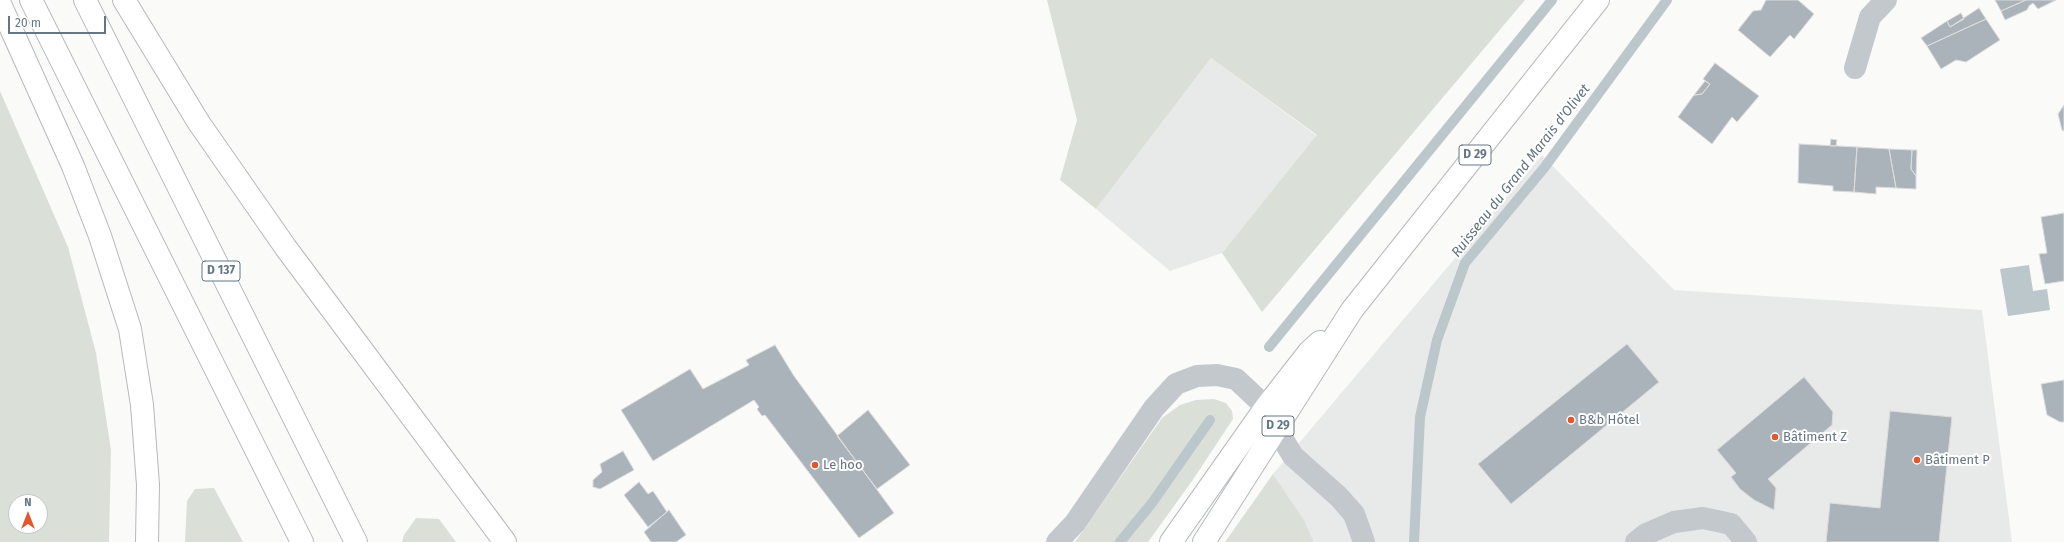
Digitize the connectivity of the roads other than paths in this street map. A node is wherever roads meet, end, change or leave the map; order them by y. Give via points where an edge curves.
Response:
1 (31, 0) edge
2 (85, 0) edge
3 (124, 0) edge
4 (1598, 0) edge
5 (1886, 0) edge
6 (0, 4) edge
7 (1855, 68) dead end
8 (1352, 310) junction
9 (1266, 407) junction
10 (1276, 428) junction
11 (1364, 539) edge
12 (147, 542) edge
13 (302, 542) edge
14 (356, 542) edge
15 (505, 542) edge
16 (1057, 542) edge
17 (1171, 542) edge
18 (1204, 542) edge
19 (1636, 542) edge
20 (1746, 542) edge

1 - 13 main road
2 - 14 main road, D 137
3 - 15 main road via 199,122 286,248
4 - 8 main road, D 29
5 - 7 street via 1870,18
6 - 12 main road via 73,166 100,236 130,329 142,405 148,485
8 - 9 main road, D 29 via 1309,352
8 - 10 main road, D 29
9 - 16 street via 1236,380 1230,378 1217,375 1197,376 1176,384 1154,408 1075,523
9 - 17 main road, D 29
10 - 11 street via 1293,456 1327,485 1354,514
10 - 18 main road, D 29
19 - 20 street via 1646,534 1674,522 1703,518 1731,524

